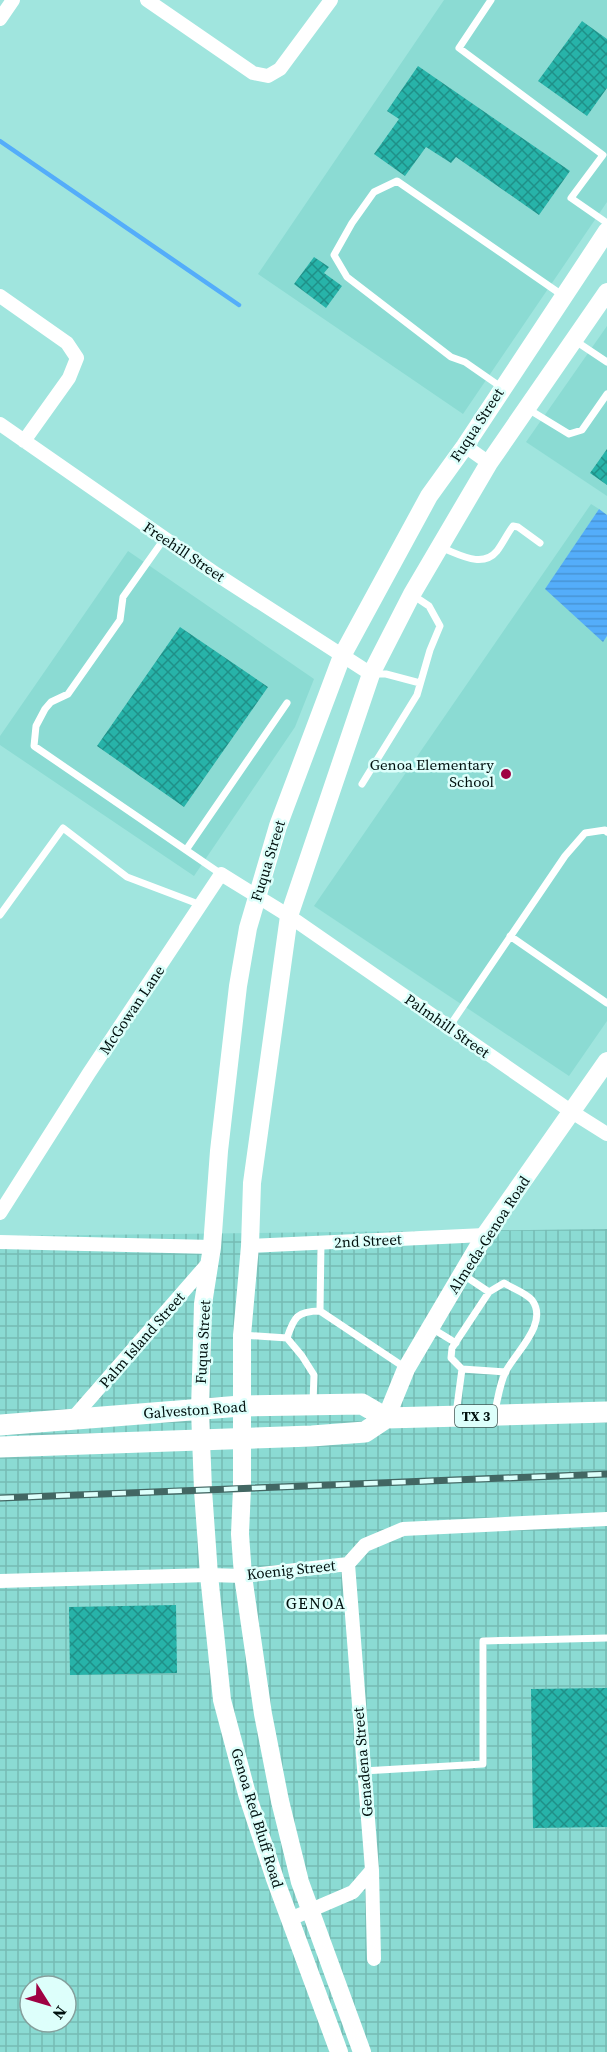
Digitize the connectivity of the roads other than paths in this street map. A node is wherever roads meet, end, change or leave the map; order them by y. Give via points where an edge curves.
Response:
1 (13, 0) edge
2 (147, 0) edge
3 (331, 0) edge
4 (491, 0) edge
5 (0, 19) edge
6 (605, 152) edge
7 (607, 223) edge
8 (607, 231) edge
9 (607, 292) edge
10 (0, 296) edge
11 (564, 297) junction
12 (574, 340) junction
13 (607, 362) edge
14 (502, 388) junction
15 (607, 394) edge
16 (527, 408) junction
17 (0, 424) edge
18 (24, 441) junction
19 (465, 446) junction
20 (489, 463) junction
21 (164, 539) junction
22 (540, 543) dead end
23 (440, 547) junction
24 (412, 594) junction
25 (342, 656) junction
26 (371, 674) junction
27 (420, 683) junction
28 (286, 704) dead end
29 (362, 784) dead end
30 (607, 832) edge
31 (186, 850) junction
32 (221, 874) junction
33 (256, 897) junction
34 (201, 905) junction
35 (0, 915) edge
36 (289, 916) junction
37 (510, 936) junction
38 (607, 1003) edge
39 (449, 1027) junction
40 (607, 1061) edge
41 (572, 1112) junction
42 (607, 1134) edge
43 (0, 1213) edge
44 (486, 1235) junction
45 (0, 1242) edge
46 (321, 1243) junction
47 (250, 1246) junction
48 (211, 1254) junction
49 (462, 1274) junction
50 (489, 1292) junction
51 (320, 1311) junction
52 (430, 1328) junction
53 (242, 1335) junction
54 (287, 1338) junction
55 (456, 1343) junction
56 (406, 1369) junction
57 (462, 1369) junction
58 (506, 1372) junction
59 (241, 1406) junction
60 (313, 1406) junction
61 (200, 1410) junction
62 (607, 1412) edge
63 (494, 1415) junction
64 (456, 1416) junction
65 (73, 1418) junction
66 (386, 1418) junction
67 (0, 1425) edge
68 (242, 1439) junction
69 (202, 1440) junction
70 (0, 1447) edge
71 (607, 1519) edge
72 (348, 1564) junction
73 (209, 1575) junction
74 (243, 1576) junction
75 (0, 1581) edge
76 (607, 1638) edge
77 (363, 1771) junction
78 (372, 1870) junction
79 (310, 1909) junction
80 (290, 1919) junction
81 (374, 1959) dead end
82 (339, 2052) edge
83 (362, 2052) edge

1 - 5 street
2 - 3 street via 253,73 268,76 279,69
4 - 6 lane via 459,48
6 - 7 lane via 571,198
8 - 11 main road, Fuqua Street
9 - 12 main road, Fuqua Street
10 - 18 street via 67,343 77,358 69,378
11 - 14 main road, Fuqua Street
11 - 14 lane via 397,182 374,192 352,223 334,255 347,277 451,357
12 - 13 lane
12 - 16 main road, Fuqua Street
14 - 19 main road, Fuqua Street
15 - 16 lane via 582,430 569,434
16 - 20 main road, Fuqua Street
17 - 18 street, Freehill Street
18 - 21 street, Freehill Street
19 - 20 street
19 - 25 main road, Fuqua Street via 429,496
20 - 23 main road, Fuqua Street
21 - 25 street, Freehill Street
21 - 31 lane via 123,597 120,621 68,694 45,709 36,726 34,746
22 - 23 lane via 513,526 486,560 471,559
23 - 24 main road, Fuqua Street
24 - 26 main road, Fuqua Street
24 - 27 lane via 429,606 440,626
25 - 26 street, Freehill Street
25 - 33 main road, Fuqua Street via 278,826
26 - 27 lane
26 - 36 main road, Fuqua Street
27 - 29 lane via 417,695
28 - 31 lane
30 - 37 lane via 585,833
31 - 32 lane
32 - 33 street
32 - 34 street, McGowan Lane
33 - 36 street
33 - 48 main road, Fuqua Street via 238,986
34 - 35 lane via 127,877 63,828
34 - 43 street, McGowan Lane
36 - 39 street, Palmhill Street
36 - 47 main road, Fuqua Street via 252,1183
37 - 38 lane
37 - 39 lane
39 - 41 street, Palmhill Street
40 - 41 main road, Almeda-Genoa Road
41 - 42 street, Palmhill Street
41 - 44 main road, Almeda-Genoa Road
44 - 46 street, 2nd Street
44 - 49 main road, Almeda-Genoa Road
45 - 48 street
46 - 47 street, 2nd Street
46 - 51 lane
47 - 53 main road, Fuqua Street
48 - 61 main road, Fuqua Street via 203,1304
48 - 65 street, Palm Island Street
49 - 50 lane
49 - 52 main road, Almeda-Genoa Road
50 - 55 lane
50 - 58 lane via 504,1283 531,1299 535,1307 533,1329
51 - 54 lane via 305,1311 293,1320
51 - 56 lane
52 - 55 lane
52 - 56 main road, Almeda-Genoa Road
53 - 54 lane
53 - 59 main road, Fuqua Street
54 - 60 lane via 314,1375
55 - 57 lane via 451,1358
56 - 66 main road, Almeda-Genoa Road
57 - 58 lane
57 - 64 lane
58 - 63 lane
59 - 60 main road, Galveston Road / TX 3
59 - 61 main road, Galveston Road / TX 3
59 - 68 main road, Fuqua Street
60 - 66 main road, Galveston Road / TX 3 via 362,1404
61 - 65 main road, Galveston Road / TX 3
61 - 69 main road, Fuqua Street
62 - 63 main road, Galveston Road / TX 3
63 - 64 main road, Galveston Road / TX 3
64 - 66 main road, Galveston Road / TX 3
65 - 67 main road, Galveston Road / TX 3
66 - 68 main road, Galveston Road / TX 3 via 364,1432
68 - 69 main road, Galveston Road / TX 3
68 - 74 main road, Fuqua Street
69 - 70 main road, Galveston Road / TX 3
69 - 73 main road, Fuqua Street
71 - 72 street, Koenig Street via 403,1529 365,1545
72 - 74 street, Koenig Street
72 - 77 street, Genadena Street
73 - 74 street, Koenig Street
73 - 75 street, Koenig Street
73 - 80 main road, Genoa Red Bluff Road via 222,1700 247,1794
74 - 79 main road, Genoa Red Bluff Road via 280,1802
76 - 77 lane via 483,1641 483,1764
77 - 78 street, Genadena Street
78 - 79 street via 353,1892
78 - 81 street, Genadena Street
79 - 80 street
79 - 83 main road, Genoa Red Bluff Road
80 - 82 main road, Genoa Red Bluff Road

